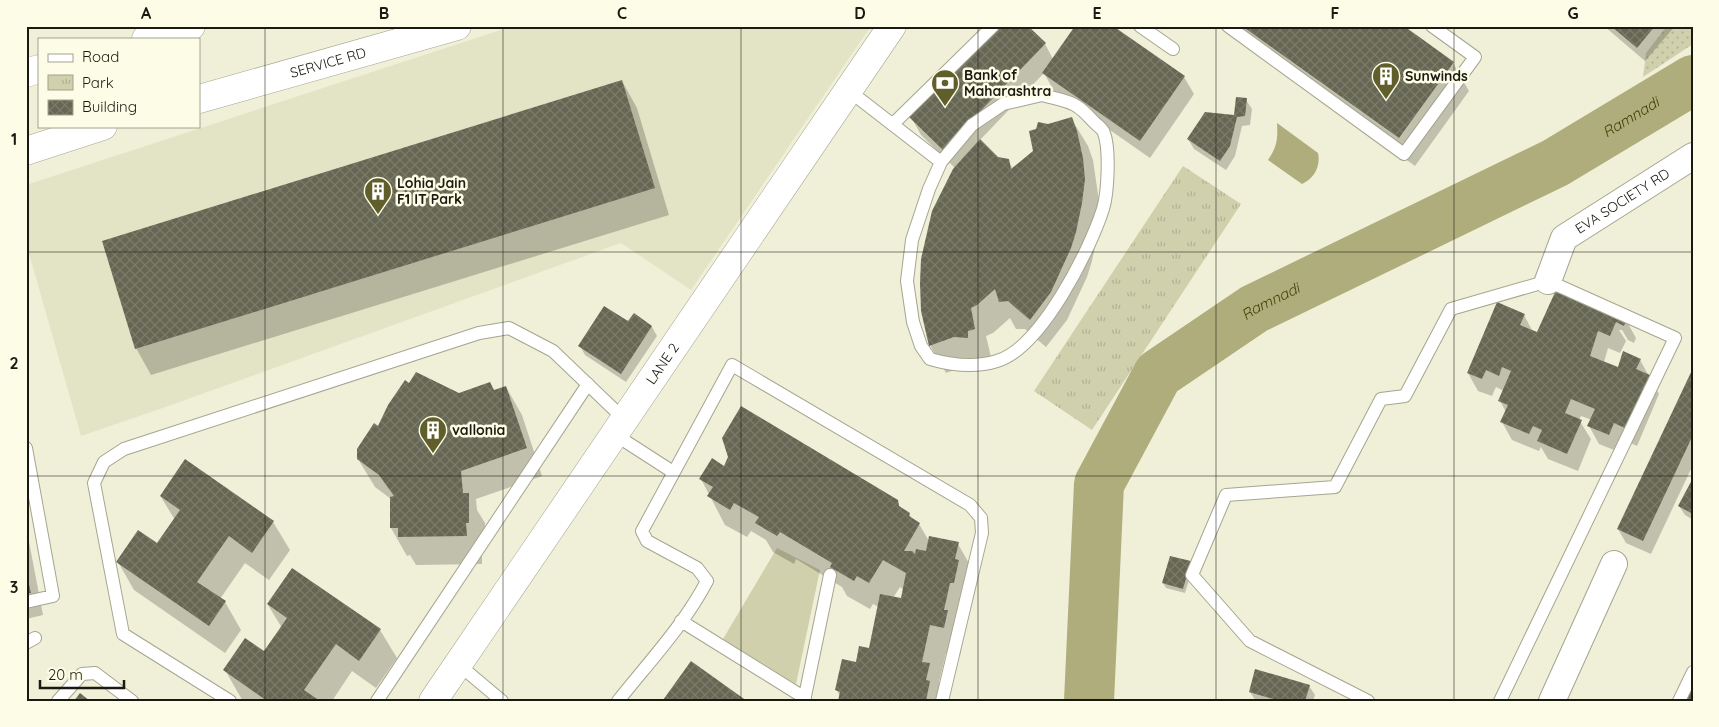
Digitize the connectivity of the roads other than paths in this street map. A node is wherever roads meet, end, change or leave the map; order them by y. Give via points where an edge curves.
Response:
1 (191, 26) edge
2 (457, 26) edge
3 (892, 26) edge
4 (993, 26) edge
5 (1140, 26) edge
6 (1228, 26) edge
7 (1432, 26) edge
8 (149, 38) edge
9 (1173, 49) dead end
10 (38, 69) edge
11 (26, 73) edge
12 (848, 90) junction
13 (200, 99) edge
14 (893, 124) junction
15 (97, 128) edge
16 (26, 150) edge
17 (1693, 156) edge
18 (941, 162) junction
19 (1548, 281) junction
20 (588, 384) junction
21 (619, 426) junction
22 (26, 448) edge
23 (673, 472) junction
24 (29, 476) edge
25 (1614, 564) dead end
26 (830, 575) dead end
27 (26, 602) edge
28 (681, 621) junction
29 (458, 664) junction
30 (1693, 672) edge
31 (804, 700) edge
32 (58, 701) edge
33 (132, 701) edge
34 (230, 701) edge
35 (377, 701) edge
36 (433, 701) edge
37 (502, 701) edge
38 (618, 701) edge
39 (942, 701) edge
40 (1368, 701) edge
41 (1500, 701) edge
42 (1552, 701) edge
43 (1679, 701) edge

1 - 8 main road
2 - 13 main road, SERVICE RD
3 - 12 main road, LANE 2
4 - 14 lane
5 - 9 lane
6 - 7 lane via 1404,154 1475,57
10 - 11 main road
12 - 14 lane
12 - 21 main road, LANE 2
14 - 18 lane
15 - 16 main road
17 - 19 street, EVA SOCIETY RD via 1564,238
18 - 18 lane via 912,240 907,281 913,322 921,346 930,359 970,365 998,361 1034,334 1062,297 1084,253 1104,207 1109,158 1104,132 1076,105 1042,95 1003,104 972,125
19 - 40 lane via 1451,310 1405,396 1381,399 1335,487 1226,495 1192,575 1250,641
19 - 41 lane via 1676,338
20 - 21 lane
20 - 34 lane via 553,351 509,328 479,333 124,449 104,462 94,483 123,634
20 - 35 lane
21 - 23 lane
21 - 29 main road, LANE 2
22 - 24 lane
23 - 28 lane via 642,531 647,540 697,568 707,581
23 - 39 lane via 732,365 970,505 981,518 982,534
24 - 27 lane via 53,596
25 - 42 street
26 - 31 lane
28 - 31 lane
28 - 38 lane
29 - 36 main road, LANE 2
29 - 37 lane
30 - 43 lane
32 - 33 lane via 82,674 95,673

